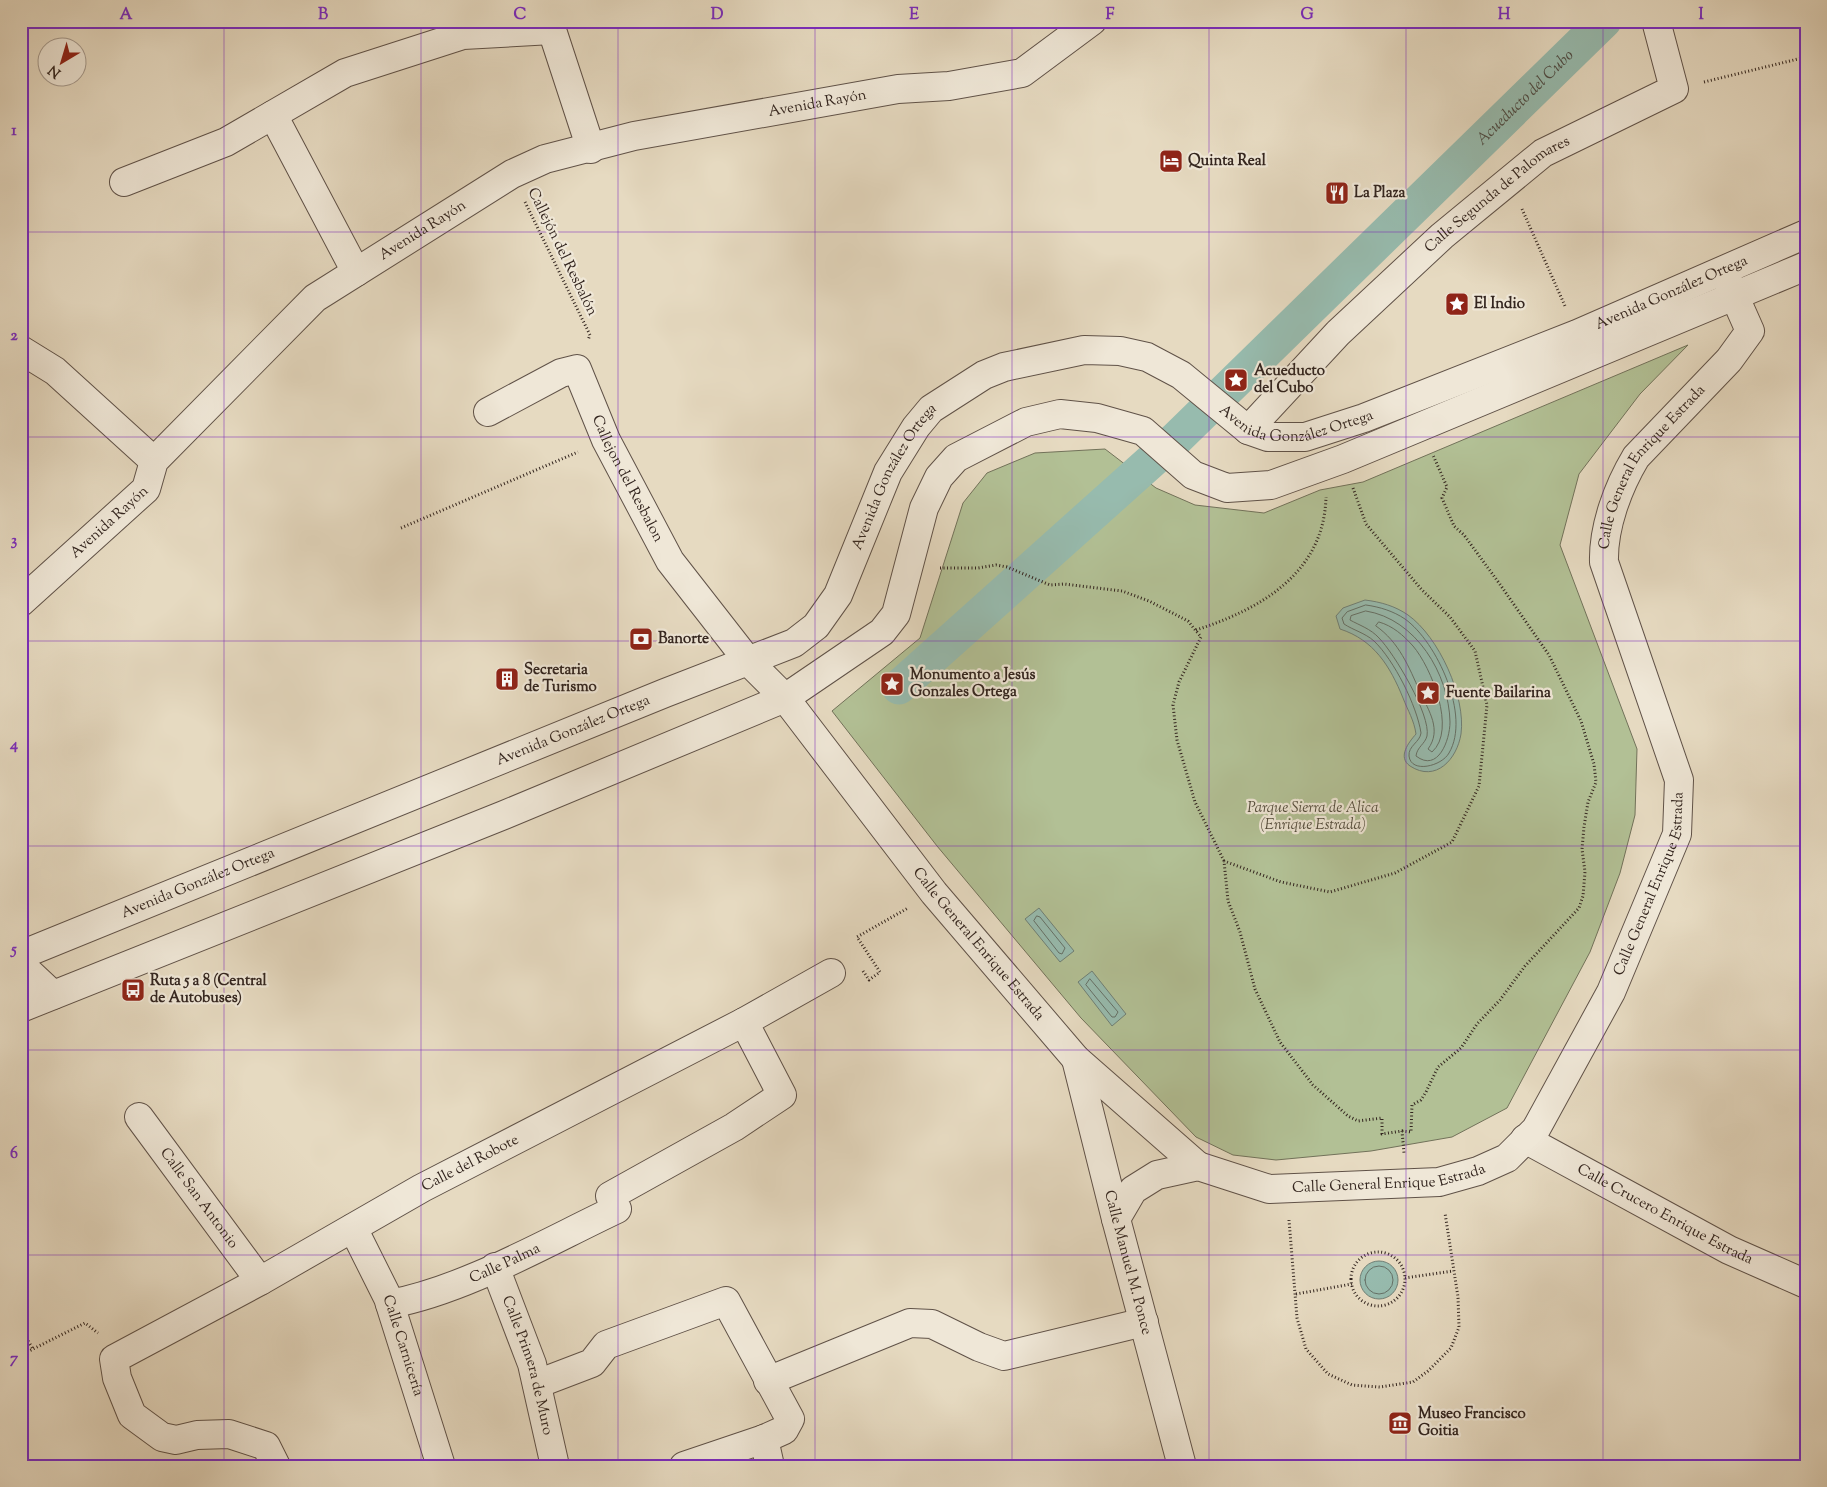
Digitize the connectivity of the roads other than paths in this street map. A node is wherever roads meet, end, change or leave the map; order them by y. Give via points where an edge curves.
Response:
1 (1092, 21) edge
2 (1656, 21) edge
3 (552, 26) edge
4 (273, 115) junction
5 (592, 149) junction
6 (124, 182) dead end
7 (1806, 234) edge
8 (1806, 266) edge
9 (1723, 269) junction
10 (356, 272) junction
11 (1734, 297) junction
12 (21, 350) edge
13 (488, 412) dead end
14 (1248, 430) junction
15 (154, 462) junction
16 (21, 602) edge
17 (748, 661) junction
18 (785, 698) junction
19 (21, 955) edge
20 (21, 965) edge
21 (831, 974) dead end
22 (53, 995) junction
23 (21, 1008) edge
24 (744, 1022) junction
25 (1076, 1059) junction
26 (139, 1117) dead end
27 (1525, 1139) junction
28 (1198, 1166) junction
29 (1116, 1219) junction
30 (353, 1228) junction
31 (495, 1267) junction
32 (260, 1281) junction
33 (1806, 1284) edge
34 (390, 1304) junction
35 (1144, 1322) junction
36 (768, 1381) junction
37 (537, 1384) junction
38 (764, 1439) junction
39 (276, 1466) edge
40 (441, 1466) edge
41 (555, 1466) edge
42 (684, 1466) edge
43 (770, 1466) edge
44 (1182, 1466) edge

1 - 5 street, Avenida Rayón via 1022,73 949,86 878,93 634,136
2 - 14 street, Calle Segunda de Palomares via 1674,89 1542,153 1442,236 1338,333
3 - 4 street via 463,35 345,72
3 - 5 street
4 - 6 street via 226,142
4 - 10 street
5 - 10 street, Avenida Rayón via 545,159 512,174
7 - 9 street, Avenida González Ortega
8 - 11 street, Avenida González Ortega
9 - 11 street
9 - 14 street, Avenida González Ortega via 1577,334 1364,418 1305,437 1268,437
10 - 15 street, Avenida Rayón via 315,298
11 - 18 street, Avenida González Ortega via 1271,485 1227,488 1193,475 1143,431 1097,418 1060,414 1026,422 956,458 939,477 924,508 896,614 882,632
11 - 27 street, Calle General Enrique Estrada via 1750,331 1729,360 1636,457 1626,474 1603,542 1604,562 1679,780 1677,834 1611,992 1536,1129
12 - 15 street via 55,371
13 - 17 street, Callejon del Resbalon via 561,373 577,369 606,440 670,561
14 - 17 street, Avenida González Ortega via 1181,375 1146,357 1120,351 1084,350 1004,367 984,375 931,409 916,427 888,472 838,595 816,626 794,643
15 - 16 street, Avenida Rayón via 146,489
17 - 18 street, Callejon del Resbalon
17 - 19 street, Avenida González Ortega
18 - 22 street, Avenida González Ortega via 495,819
18 - 25 street, Calle General Enrique Estrada via 934,893
20 - 22 street
21 - 24 street, Calle del Robote
22 - 23 street, Avenida González Ortega
24 - 30 street, Calle del Robote via 422,1188
24 - 31 street, Calle Palma via 782,1095 610,1196 617,1209
25 - 28 street, Calle General Enrique Estrada
25 - 29 street, Calle Manuel M. Ponce
26 - 32 street, Calle San Antonio
27 - 28 street, Calle General Enrique Estrada via 1507,1158 1478,1171 1438,1182 1269,1189
27 - 33 street, Calle Crucero Enrique Estrada via 1729,1250
28 - 29 street, Calle General Enrique Estrada via 1156,1174 1133,1190
29 - 35 street, Calle Manuel M. Ponce
30 - 32 street, Calle del Robote
30 - 34 street, Calle Carnicería
31 - 34 street, Calle Palma via 417,1299
31 - 37 street, Calle Primera de Muro
32 - 39 street, Calle del Robote via 114,1359 117,1378 132,1416 162,1437 176,1440 197,1435 229,1434 247,1438 266,1446
34 - 40 street, Calle Carnicería
35 - 36 street via 1004,1356 932,1324 910,1323
35 - 44 street, Calle Manuel M. Ponce
36 - 37 street via 726,1302 606,1345 592,1363
36 - 38 street via 790,1419 784,1430
37 - 41 street, Calle Primera de Muro
38 - 42 street
38 - 43 street

